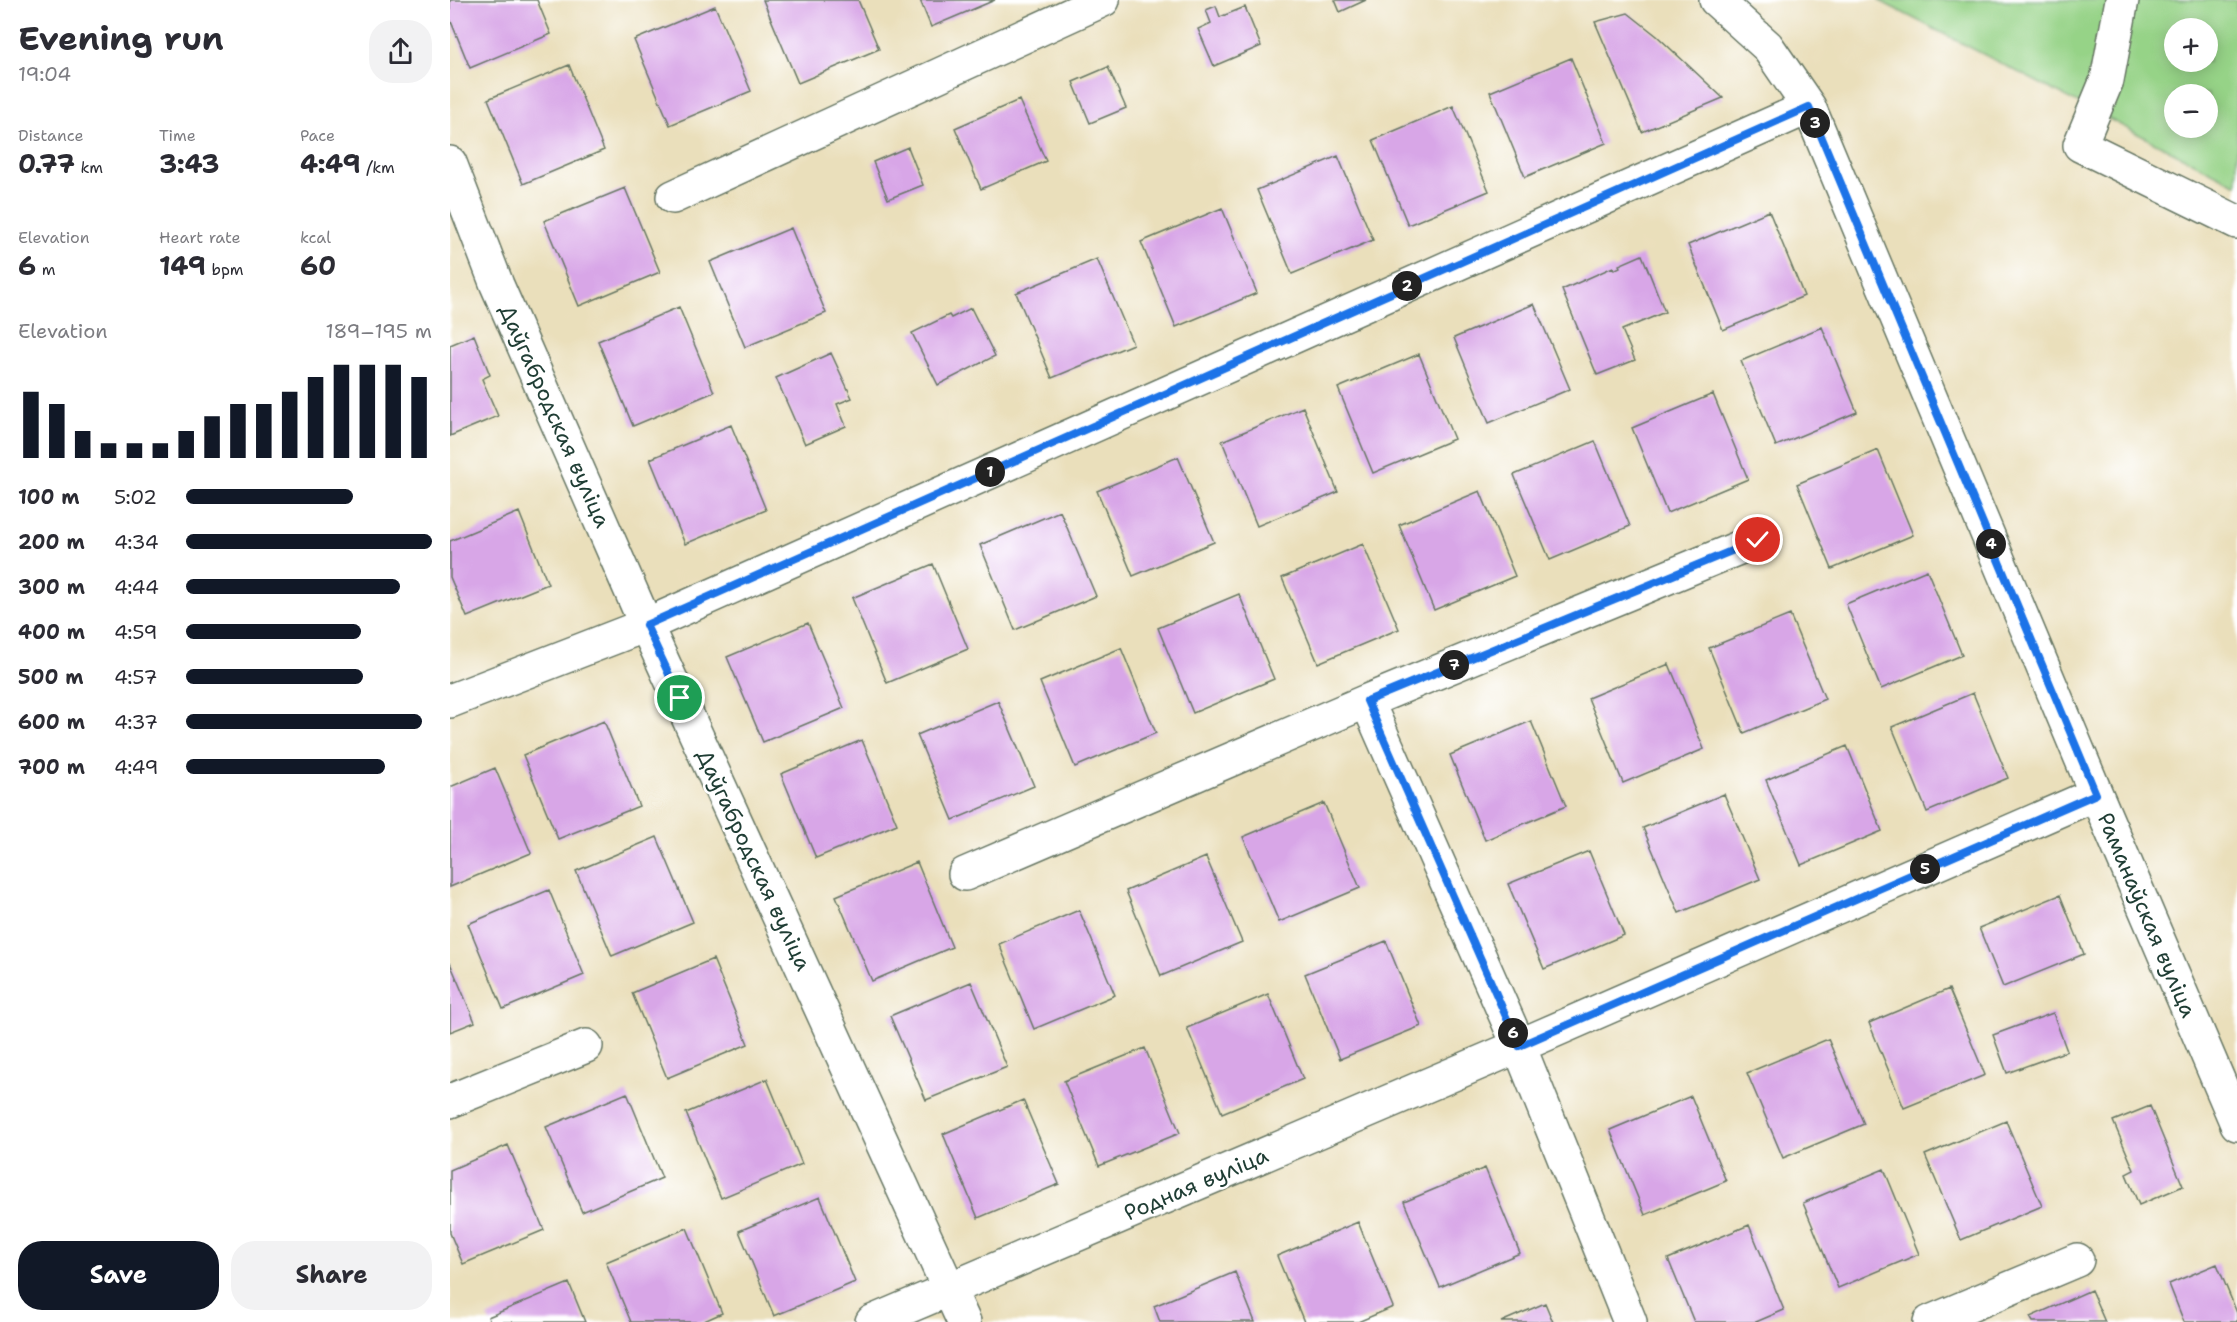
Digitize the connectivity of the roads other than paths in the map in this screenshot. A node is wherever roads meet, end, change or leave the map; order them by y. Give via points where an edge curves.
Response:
1 (1103, 0) edge
2 (1716, 0) edge
3 (2122, 0) edge
4 (1809, 107) junction
5 (450, 163) edge
6 (673, 196) dead end
7 (2237, 222) edge
8 (1758, 540) dead end
9 (646, 625) junction
10 (450, 701) edge
11 (1367, 701) junction
12 (2096, 794) junction
13 (965, 873) dead end
14 (586, 1046) dead end
15 (1519, 1046) junction
16 (450, 1101) edge
17 (2237, 1124) edge
18 (2077, 1260) dead end
19 (950, 1288) junction
20 (872, 1322) edge
21 (964, 1322) edge
22 (1630, 1322) edge
23 (1930, 1322) edge

1 - 6 street
2 - 4 street, Раманаўская вуліца via 1767,46
3 - 7 street via 2107,80 2079,145
4 - 9 street
4 - 12 street, Раманаўская вуліца
5 - 9 street, Даўгабродская вуліца via 497,285
8 - 11 street
9 - 10 street
9 - 19 street, Даўгабродская вуліца
11 - 13 street
11 - 15 street
12 - 15 street, Родная вуліца
12 - 17 street, Раманаўская вуліца
14 - 16 street
15 - 19 street, Родная вуліца
15 - 22 street
18 - 23 street
19 - 20 street, Родная вуліца
19 - 21 street, Даўгабродская вуліца

